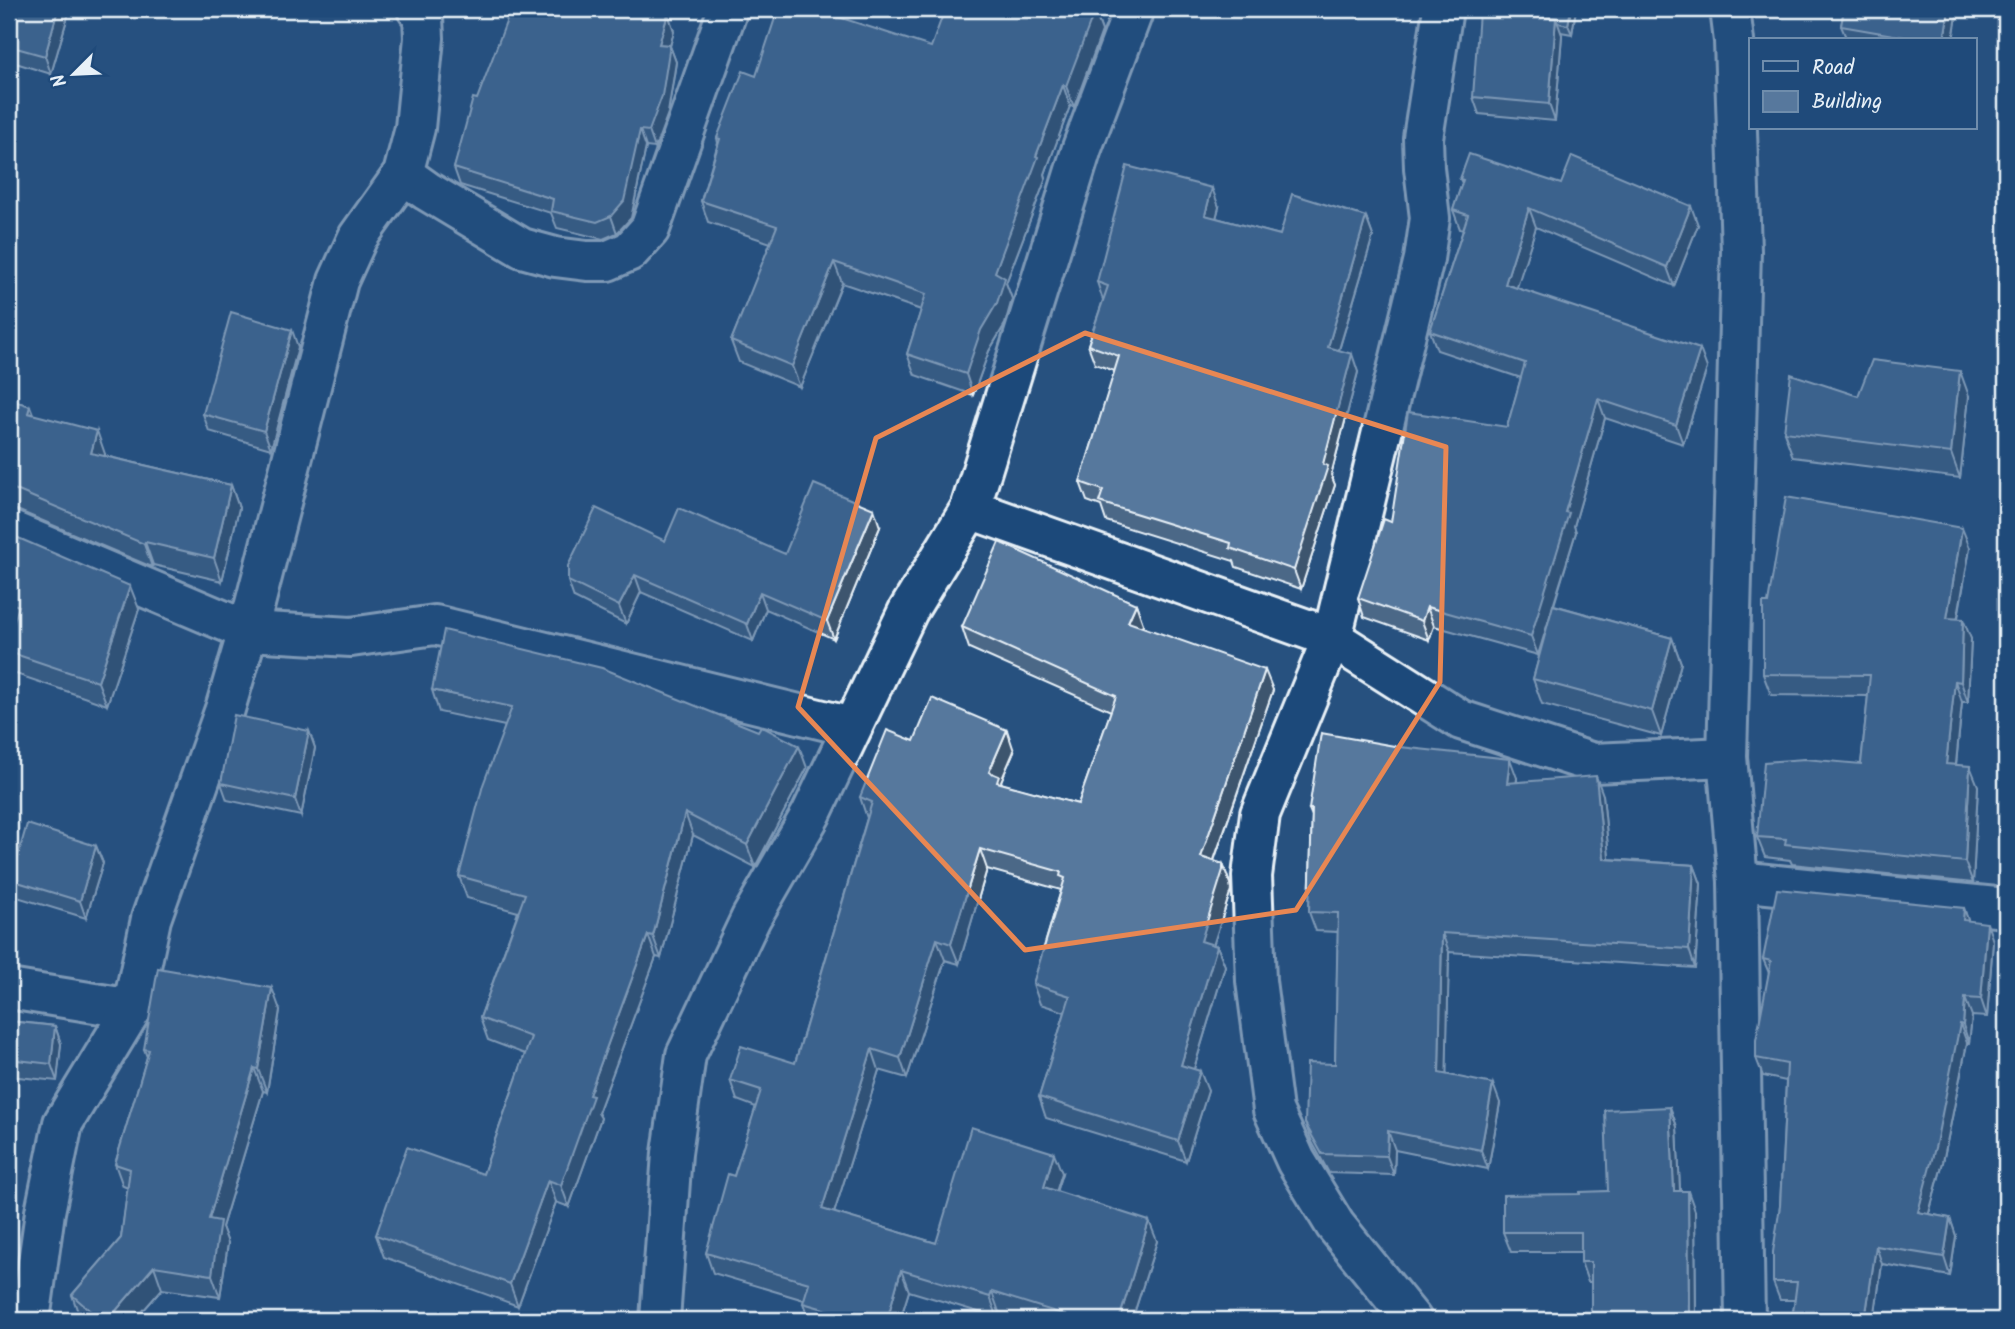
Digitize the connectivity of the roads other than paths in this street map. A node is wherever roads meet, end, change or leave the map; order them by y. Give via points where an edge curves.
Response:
1 (417, 9) edge
2 (728, 9) edge
3 (1134, 9) edge
4 (1443, 9) edge
5 (1730, 9) edge
6 (402, 174) junction
7 (971, 509) junction
8 (9, 530) edge
9 (248, 631) junction
10 (1332, 638) junction
11 (852, 727) junction
12 (1727, 757) junction
13 (1738, 881) junction
14 (2006, 908) edge
15 (9, 989) edge
16 (132, 1009) junction
17 (30, 1320) edge
18 (660, 1320) edge
19 (1412, 1320) edge
20 (1745, 1320) edge

1 - 6 street via 424,37 415,128
2 - 6 street via 650,229 630,251 607,261 587,261 522,248
3 - 7 street via 1082,148
4 - 10 street via 1423,138 1430,218 1424,259
5 - 12 street via 1741,251
6 - 9 street via 358,237 338,281
7 - 10 street
7 - 11 street via 908,611
8 - 9 street
9 - 11 street via 351,637 435,625
9 - 16 street via 151,919
10 - 12 street via 1461,720 1593,763
10 - 19 street via 1261,814 1252,876 1256,981 1273,1110 1296,1161 1335,1225
11 - 18 street via 811,814 751,918 686,1055 672,1153
12 - 13 street
13 - 14 street
13 - 20 street
15 - 16 street
16 - 17 street via 63,1123

